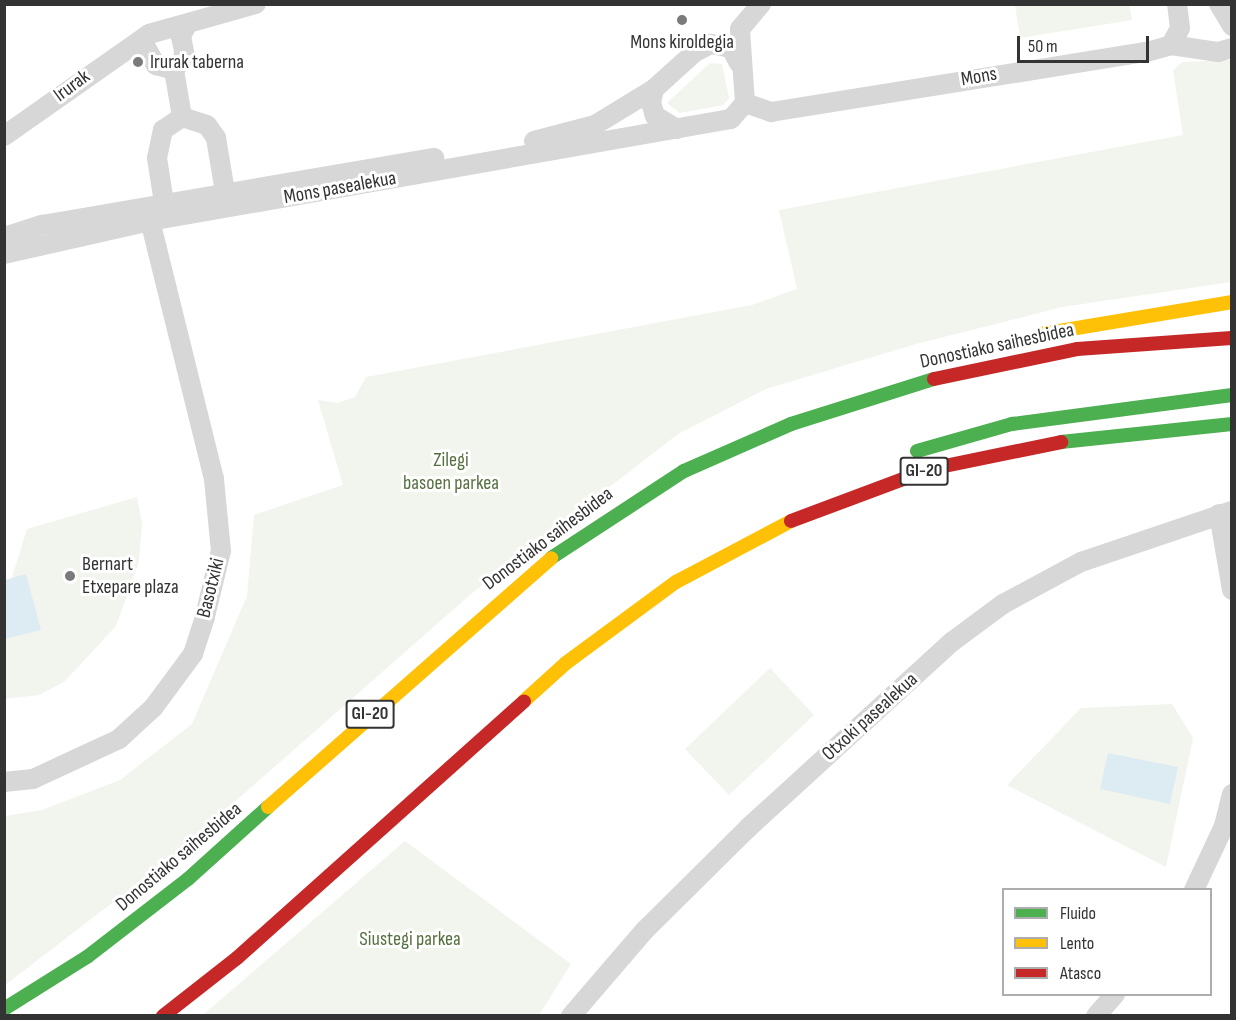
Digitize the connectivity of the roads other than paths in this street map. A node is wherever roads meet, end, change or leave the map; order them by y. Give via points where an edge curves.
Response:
1 (256, 4) edge
2 (761, 4) edge
3 (1177, 4) edge
4 (1219, 4) edge
5 (187, 25) junction
6 (1232, 26) edge
7 (142, 40) junction
8 (1171, 45) junction
9 (1232, 48) edge
10 (739, 63) junction
11 (174, 70) junction
12 (654, 88) junction
13 (745, 103) junction
14 (182, 117) junction
15 (677, 129) junction
16 (4, 136) edge
17 (225, 192) junction
18 (164, 203) junction
19 (150, 221) junction
20 (4, 237) edge
21 (4, 254) edge
22 (1232, 302) edge
23 (1232, 308) edge
24 (1141, 315) junction
25 (1029, 337) dead end
26 (1232, 338) edge
27 (936, 362) dead end
28 (1232, 395) edge
29 (1232, 424) edge
30 (751, 441) junction
31 (901, 456) dead end
32 (1225, 513) edge
33 (747, 526) dead end
34 (676, 582) junction
35 (1232, 591) edge
36 (4, 782) edge
37 (1232, 794) edge
38 (1195, 888) edge
39 (1113, 996) edge
40 (4, 1009) edge
41 (579, 1012) edge
42 (163, 1016) edge
43 (1095, 1016) edge

1 - 5 street, Irurak
2 - 10 street via 740,29
3 - 8 street via 1180,28
4 - 6 street
5 - 7 street, Irurak
5 - 11 street via 181,36 185,56
7 - 11 street via 156,65
7 - 16 street, Irurak
8 - 9 street, Mons via 1218,51
8 - 13 street, Mons via 771,112
10 - 12 street via 730,48 711,44 695,52
10 - 13 street
11 - 14 street
12 - 15 street via 651,103 655,116
12 - 17 street, Mons pasealekua via 611,117 554,137
13 - 15 street via 731,119
14 - 17 street via 207,125 216,138
14 - 18 street via 162,130 157,158
15 - 19 street, Mons pasealekua
17 - 18 street, Mons pasealekua
18 - 20 street, Mons pasealekua via 42,225
19 - 21 street, Mons pasealekua
19 - 36 street, Basotxiki via 214,479 221,551 205,616 193,654 153,708 119,739 33,779
22 - 24 highway
23 - 24 highway
24 - 25 highway
26 - 30 highway, Donostiako saihesbidea / GI-20 via 1077,349 967,370 847,405
27 - 30 highway via 778,418
28 - 31 highway via 1012,424
29 - 34 highway, GI-20 via 1075,438 930,469 793,520
30 - 40 highway, Donostiako saihesbidea / GI-20 via 636,498 537,568 188,879 87,957
32 - 35 street
32 - 41 street, Otxoki pasealekua via 1081,562 1003,604 953,641 748,828
33 - 34 highway via 718,542
34 - 42 highway, GI-20 via 566,663 237,958
37 - 38 street via 1224,826
39 - 43 street

